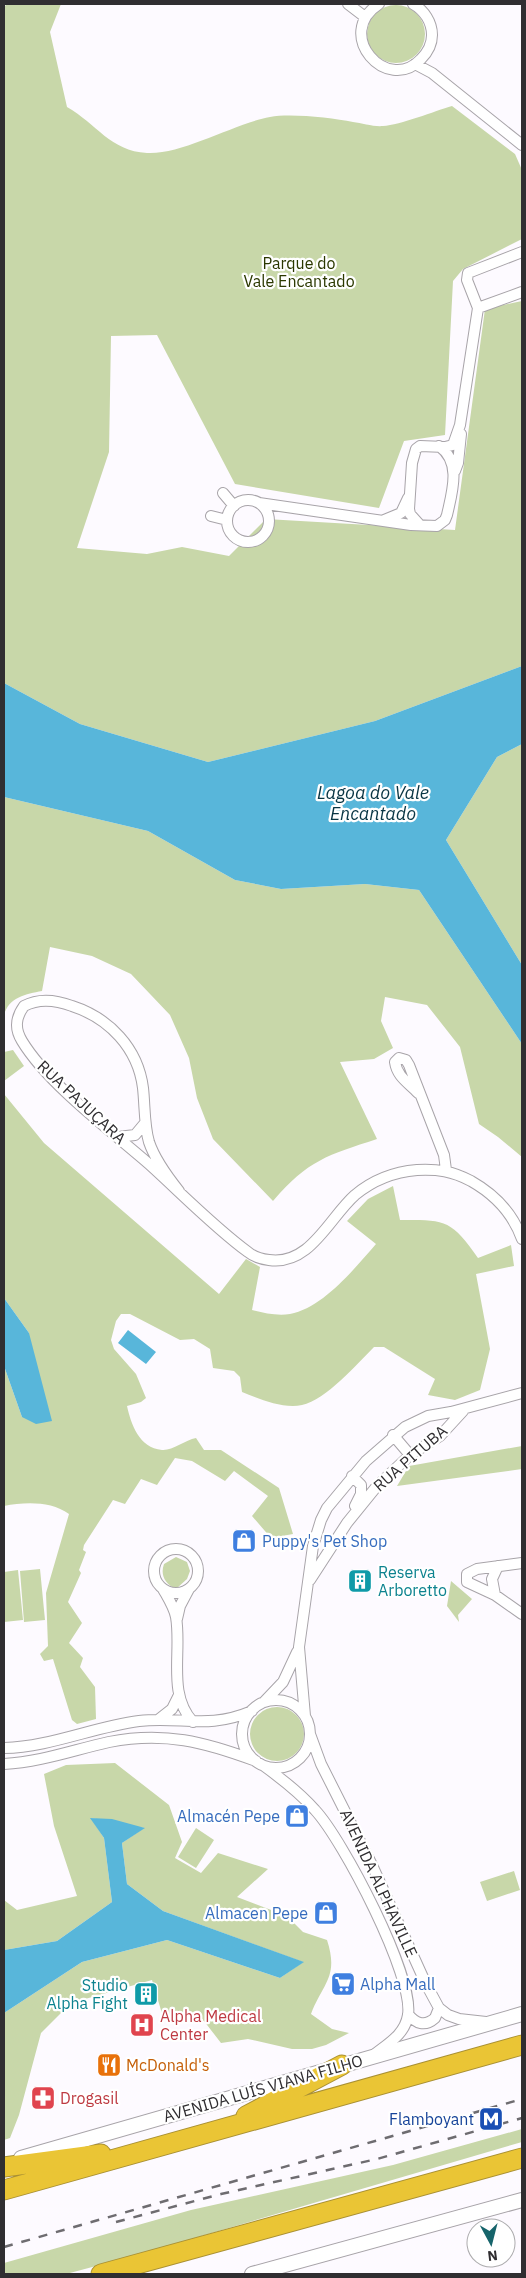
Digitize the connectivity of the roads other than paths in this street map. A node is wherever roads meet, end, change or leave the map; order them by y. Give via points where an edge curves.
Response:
1 (348, 4) edge
2 (378, 4) edge
3 (417, 5) edge
4 (365, 17) junction
5 (430, 45) junction
6 (415, 64) junction
7 (432, 72) junction
8 (522, 145) edge
9 (522, 252) edge
10 (522, 292) edge
11 (478, 308) junction
12 (460, 425) junction
13 (439, 446) junction
14 (454, 474) junction
15 (223, 493) dead end
16 (408, 497) junction
17 (259, 503) junction
18 (234, 506) junction
19 (211, 516) dead end
20 (227, 520) junction
21 (384, 520) junction
22 (419, 524) junction
23 (418, 1093) dead end
24 (146, 1123) junction
25 (118, 1137) junction
26 (446, 1170) junction
27 (178, 1191) junction
28 (522, 1239) edge
29 (522, 1393) edge
30 (466, 1408) junction
31 (393, 1435) junction
32 (410, 1455) junction
33 (352, 1476) junction
34 (347, 1523) junction
35 (522, 1563) edge
36 (498, 1566) junction
37 (308, 1585) junction
38 (163, 1589) junction
39 (189, 1589) junction
40 (495, 1595) junction
41 (522, 1614) edge
42 (177, 1623) junction
43 (299, 1647) junction
44 (179, 1695) junction
45 (263, 1703) junction
46 (252, 1711) junction
47 (305, 1716) junction
48 (158, 1720) junction
49 (193, 1722) junction
50 (310, 1734) junction
51 (4, 1748) edge
52 (260, 1763) junction
53 (4, 1764) edge
54 (439, 2008) junction
55 (408, 2014) junction
56 (522, 2014) edge
57 (492, 2022) junction
58 (522, 2046) edge
59 (369, 2057) junction
60 (342, 2065) junction
61 (213, 2133) junction
62 (167, 2146) junction
63 (522, 2158) edge
64 (4, 2163) edge
65 (4, 2167) edge
66 (4, 2190) edge
67 (522, 2200) edge
68 (270, 2271) edge
69 (101, 2274) edge
70 (252, 2274) edge

1 - 4 street
2 - 4 street
3 - 5 street via 431,24
4 - 6 street via 362,41 371,59 389,69
5 - 6 street
5 - 7 street
6 - 7 street
7 - 8 street
9 - 11 street via 468,273
10 - 11 street
11 - 12 street
12 - 13 street via 453,445
12 - 14 street via 462,436
13 - 14 street via 451,458
13 - 16 street via 426,444 416,449
14 - 22 street via 445,520 437,526
15 - 18 street
16 - 21 street via 401,513
16 - 22 street via 410,514
17 - 18 street via 243,501
17 - 20 street via 267,512 269,522 266,533 258,540 236,539 229,531
17 - 21 street
18 - 20 street
19 - 20 street
21 - 22 street
23 - 26 street via 444,1155
24 - 25 street via 134,1135
24 - 25 street, RUA PAJUÇARA via 140,1072 120,1036 95,1016 70,1005 41,1000 24,1006 16,1022 22,1040 54,1080
24 - 27 street, RUA PAJUÇARA via 154,1154
25 - 27 street, RUA PAJUÇARA
26 - 27 street, RUA PAJUÇARA via 408,1171 378,1180 354,1196 304,1251 280,1260 258,1258 248,1252
26 - 28 street, RUA PAJUÇARA via 492,1196 516,1223
29 - 30 street, RUA PITUBA
30 - 31 street, RUA PITUBA via 420,1418
30 - 32 street, RUA PITUBA via 440,1436
31 - 32 street
31 - 33 street, RUA PITUBA
32 - 34 street, RUA PITUBA via 377,1486
33 - 34 street via 360,1482 362,1489
33 - 37 street, RUA PITUBA via 321,1520 313,1546
34 - 37 street, RUA PITUBA
35 - 36 street
36 - 40 street via 492,1579
36 - 40 street via 470,1570 466,1578 471,1586
37 - 43 street, RUA PITUBA
38 - 39 street via 176,1593
38 - 39 street via 155,1577 156,1563 160,1556 172,1550 186,1552 196,1563 197,1577
38 - 42 street
39 - 42 street via 180,1606
40 - 41 street
42 - 44 street
43 - 45 street, RUA PITUBA via 283,1682
43 - 47 street, RUA PITUBA
44 - 48 street via 172,1709
44 - 49 street via 184,1711
45 - 46 street
45 - 47 street via 282,1701 299,1709
46 - 49 street via 224,1720
46 - 52 street, AVENIDA ALPHAVILLE via 242,1737 244,1746
47 - 50 street, AVENIDA ALPHAVILLE
48 - 49 street
48 - 51 street via 109,1726 43,1744
50 - 52 street, AVENIDA ALPHAVILLE via 309,1743 299,1759 282,1768
50 - 54 street, AVENIDA ALPHAVILLE
52 - 53 street, AVENIDA ALPHAVILLE via 197,1741 164,1737 124,1740 35,1761
52 - 55 street, AVENIDA ALPHAVILLE via 316,1810 347,1855 398,1964 406,1989
54 - 55 street via 435,2018 424,2024
54 - 57 street via 459,2019
55 - 59 street via 401,2033
56 - 57 main road, AVENIDA LUÍS VIANA FILHO
57 - 59 main road, AVENIDA LUÍS VIANA FILHO
58 - 61 highway, AVENIDA LUÍS VIANA FILHO
59 - 60 main road, AVENIDA LUÍS VIANA FILHO
60 - 61 highway
60 - 64 main road, AVENIDA LUÍS VIANA FILHO
61 - 62 highway, AVENIDA LUÍS VIANA FILHO
62 - 65 highway
62 - 66 highway, AVENIDA LUÍS VIANA FILHO
63 - 69 highway
67 - 68 main road
68 - 70 main road

